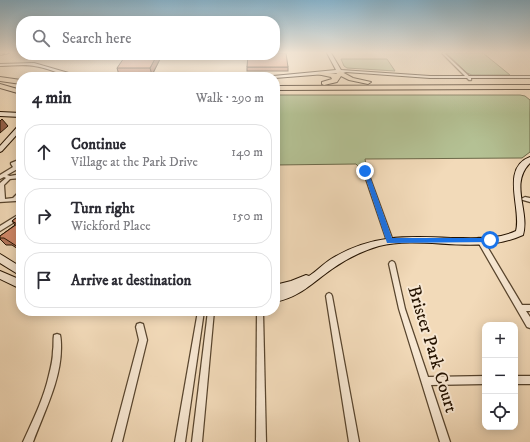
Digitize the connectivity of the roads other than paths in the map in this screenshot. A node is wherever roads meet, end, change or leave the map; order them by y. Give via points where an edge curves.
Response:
1 (320, 74) junction
2 (322, 74) edge
3 (324, 74) edge
4 (340, 74) edge
5 (343, 74) edge
6 (353, 74) edge
7 (361, 74) edge
8 (389, 74) edge
9 (464, 74) edge
10 (280, 77) edge
11 (280, 77) edge
12 (516, 77) junction
13 (469, 78) junction
14 (530, 78) edge
15 (0, 79) edge
16 (351, 79) junction
17 (492, 79) junction
18 (336, 80) junction
19 (16, 81) edge
20 (0, 85) edge
21 (280, 86) edge
22 (280, 86) edge
23 (16, 87) edge
24 (472, 87) junction
25 (530, 87) edge
26 (16, 90) edge
27 (530, 91) edge
28 (280, 92) edge
29 (0, 114) edge
30 (16, 115) edge
31 (16, 125) edge
32 (16, 132) edge
33 (0, 142) edge
34 (0, 150) edge
35 (530, 159) edge
36 (16, 168) edge
37 (365, 170) dead end
38 (7, 176) junction
39 (16, 176) edge
40 (0, 177) edge
41 (16, 198) edge
42 (527, 199) edge
43 (16, 218) edge
44 (0, 229) edge
45 (480, 240) junction
46 (390, 241) junction
47 (0, 258) edge
48 (392, 264) dead end
49 (16, 269) edge
50 (320, 273) junction
51 (1, 277) edge
52 (16, 283) edge
53 (280, 288) edge
54 (280, 295) edge
55 (329, 296) dead end
56 (520, 308) junction
57 (530, 308) edge
58 (200, 316) edge
59 (210, 316) edge
60 (260, 316) edge
61 (530, 324) edge
62 (140, 327) dead end
63 (57, 338) dead end
64 (482, 380) edge
65 (518, 380) edge
66 (530, 380) edge
67 (426, 381) junction
68 (28, 442) edge
69 (117, 442) edge
70 (180, 442) edge
71 (197, 442) edge
72 (261, 442) edge
73 (354, 442) edge
74 (445, 442) edge

1 - 3 main road
1 - 11 main road
1 - 18 highway via 334,75
2 - 10 main road
4 - 18 highway
5 - 16 highway
6 - 16 highway via 349,76
7 - 13 main road via 420,79
8 - 13 main road
9 - 13 street
12 - 13 main road
12 - 14 main road
12 - 17 main road
13 - 17 main road
14 - 17 main road
15 - 19 highway
16 - 24 highway via 366,82
18 - 21 highway
20 - 23 highway
20 - 26 highway
22 - 24 highway
24 - 25 highway
27 - 28 highway
29 - 30 main road
31 - 33 main road
32 - 34 main road
35 - 42 main road via 522,166 519,176 520,186
36 - 38 street
37 - 46 street
38 - 39 street
38 - 40 street
38 - 41 street via 2,184 2,201
42 - 45 main road via 528,220 525,228 501,240
43 - 44 street
45 - 46 main road
45 - 56 street
46 - 50 main road via 353,252
47 - 49 main road
48 - 67 street, Brister Park Court via 402,309
50 - 53 main road
50 - 54 main road via 305,285
51 - 52 main road
55 - 73 street
56 - 57 street
56 - 61 street
58 - 70 street
59 - 71 street
60 - 72 street
62 - 69 street via 143,340
63 - 68 street via 58,352 53,377
64 - 67 street
65 - 66 street
67 - 74 street, Brister Park Court

